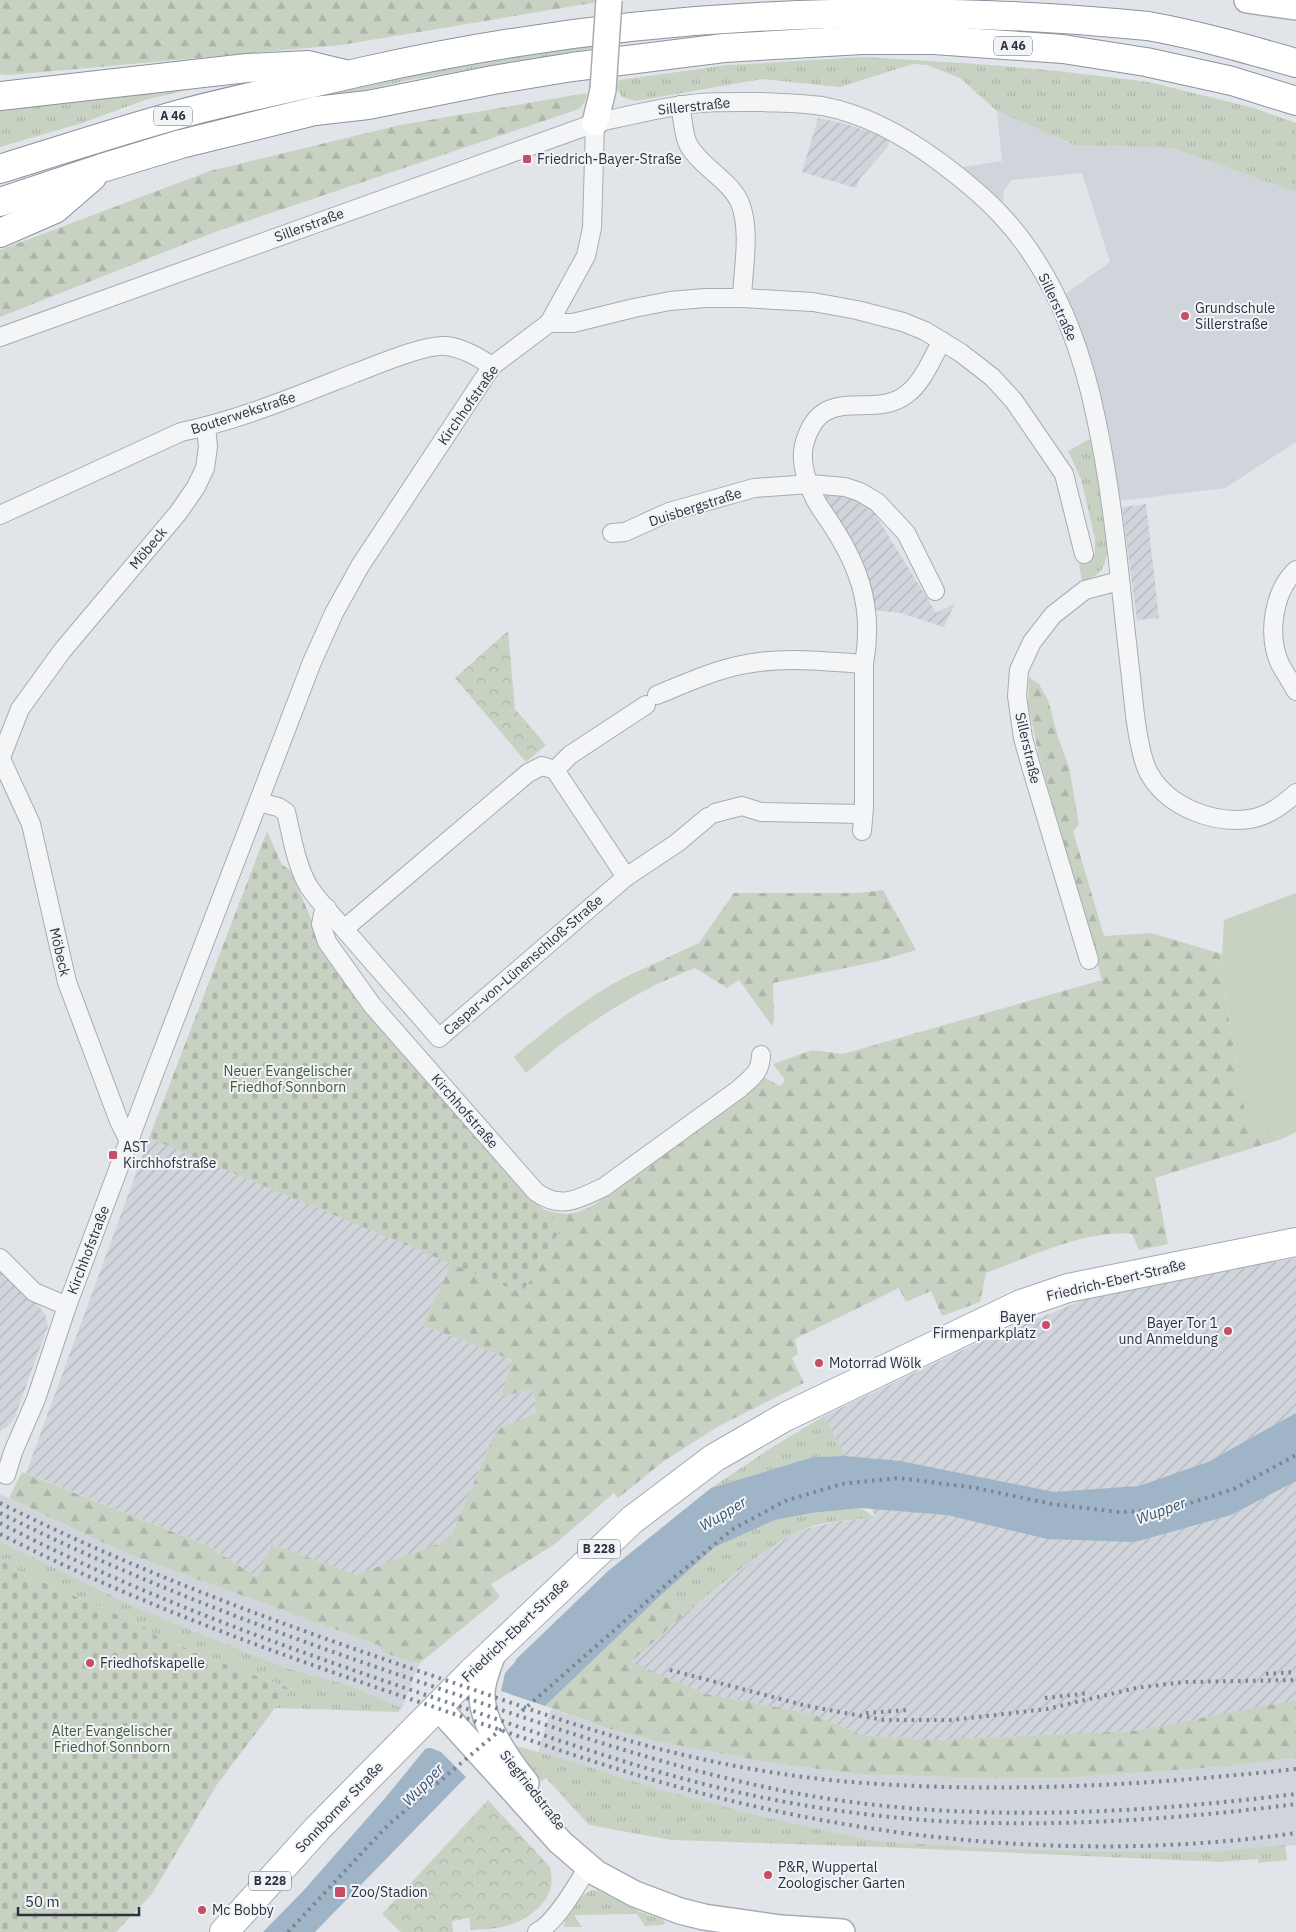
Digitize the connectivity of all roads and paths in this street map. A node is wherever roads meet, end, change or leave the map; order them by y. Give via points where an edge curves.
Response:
1 (609, 0) edge
2 (1247, 0) edge
3 (1296, 7) edge
4 (1296, 63) edge
5 (349, 75) junction
6 (0, 84) edge
7 (64, 88) junction
8 (0, 96) edge
9 (1296, 101) edge
10 (680, 105) junction
11 (595, 123) junction
12 (102, 168) junction
13 (0, 169) edge
14 (0, 202) edge
15 (0, 232) edge
16 (742, 298) junction
17 (549, 323) junction
18 (0, 336) edge
19 (942, 341) junction
20 (492, 366) junction
21 (206, 427) junction
22 (810, 484) junction
23 (0, 515) edge
24 (612, 533) dead end
25 (1084, 554) dead end
26 (1296, 570) edge
27 (1119, 581) junction
28 (935, 591) dead end
29 (864, 664) junction
30 (1296, 691) edge
31 (0, 760) edge
32 (555, 770) junction
33 (1296, 793) edge
34 (259, 802) junction
35 (626, 877) junction
36 (327, 908) junction
37 (344, 929) junction
38 (1089, 960) dead end
39 (761, 1055) dead end
40 (129, 1141) junction
41 (1296, 1242) edge
42 (0, 1258) edge
43 (67, 1306) junction
44 (7, 1450) edge
45 (6, 1475) dead end
46 (494, 1652) junction
47 (443, 1712) junction
48 (508, 1772) junction
49 (588, 1867) junction
50 (224, 1932) edge
51 (537, 1932) edge
52 (842, 1932) edge

1 - 11 street, Kirchhofstraße, bridge via 603,90
2 - 3 street
4 - 5 main road, A 46 via 1195,36 1095,18 998,8 864,4 753,8 578,29 459,50
5 - 7 main road via 308,65 247,68
5 - 13 main road, A 46 via 185,113
6 - 7 main road
7 - 8 main road
9 - 12 main road, A 46 via 1232,81 1146,62 1063,49 925,40 760,45 572,67 368,105 315,111 181,144
10 - 11 street, Sillerstraße
10 - 16 street via 688,145 700,162 740,201 746,222
10 - 27 street, Sillerstraße via 719,101 798,104 824,107 876,122 918,146 965,181 1000,214 1050,283 1078,349 1096,415 1109,487
11 - 17 street, Kirchhofstraße via 592,228 586,256
11 - 18 street, Sillerstraße
12 - 14 main road, A 46
12 - 15 main road via 55,208
16 - 17 street via 670,301 572,323
16 - 19 street via 813,302 857,310 903,322
17 - 20 street, Kirchhofstraße
19 - 22 street via 919,381 906,395 891,403 839,406 815,420 803,449 803,467
19 - 25 street via 998,383 1064,474
20 - 21 street, Bouterwekstraße via 468,352 446,346 430,348
20 - 34 street, Kirchhofstraße via 360,566 334,613
21 - 23 street, Bouterwekstraße via 181,432
21 - 31 street, Möbeck via 208,448 205,468 196,487 62,651 20,709
22 - 24 street, Duisbergstraße via 754,488 669,512 625,532
22 - 28 street, Duisbergstraße via 845,487 877,502 906,533
22 - 29 street via 813,499 842,538 863,588 868,615
26 - 30 street via 1290,575 1279,598 1273,638 1280,663
27 - 33 street, Sillerstraße via 1139,742 1150,775 1166,795 1187,808 1215,818 1248,820 1285,804
27 - 38 street, Sillerstraße via 1085,590 1053,615 1032,642 1019,670 1016,696 1023,738
29 - 32 street via 807,660 760,662 713,672 651,700 570,755
29 - 35 street, Caspar-von-Lünenschloß-Straße via 862,822 761,812 742,806 711,815 678,843
31 - 40 street, Möbeck via 31,824 67,982
32 - 35 street
32 - 37 street via 542,766 528,773
34 - 36 street via 286,812 301,870 310,888
34 - 40 street, Kirchhofstraße
35 - 37 street, Caspar-von-Lünenschloß-Straße via 439,1038
36 - 37 street, Caspar-von-Lünenschloß-Straße
36 - 39 street, Kirchhofstraße via 322,914 321,924 327,942 372,1005 545,1199 566,1202 604,1187 755,1075 761,1065
40 - 43 street, Kirchhofstraße
41 - 46 main road, Friedrich-Ebert-Straße / B 228 via 1060,1291 1021,1304 785,1417 714,1458 632,1520
42 - 43 street via 34,1292
43 - 44 street, Kirchhofstraße via 36,1399
44 - 45 street, Kirchhofstraße
46 - 47 main road, Friedrich-Ebert-Straße / B 228
46 - 48 street, Siegfriedstraße via 482,1686 484,1710
47 - 48 street, Siegfriedstraße
47 - 50 main road, Sonnborner Straße / B 228 via 317,1829
48 - 49 street, Siegfriedstraße via 560,1842
49 - 51 street via 560,1910
49 - 52 street, Siegfriedstraße via 635,1894 696,1915 772,1927

